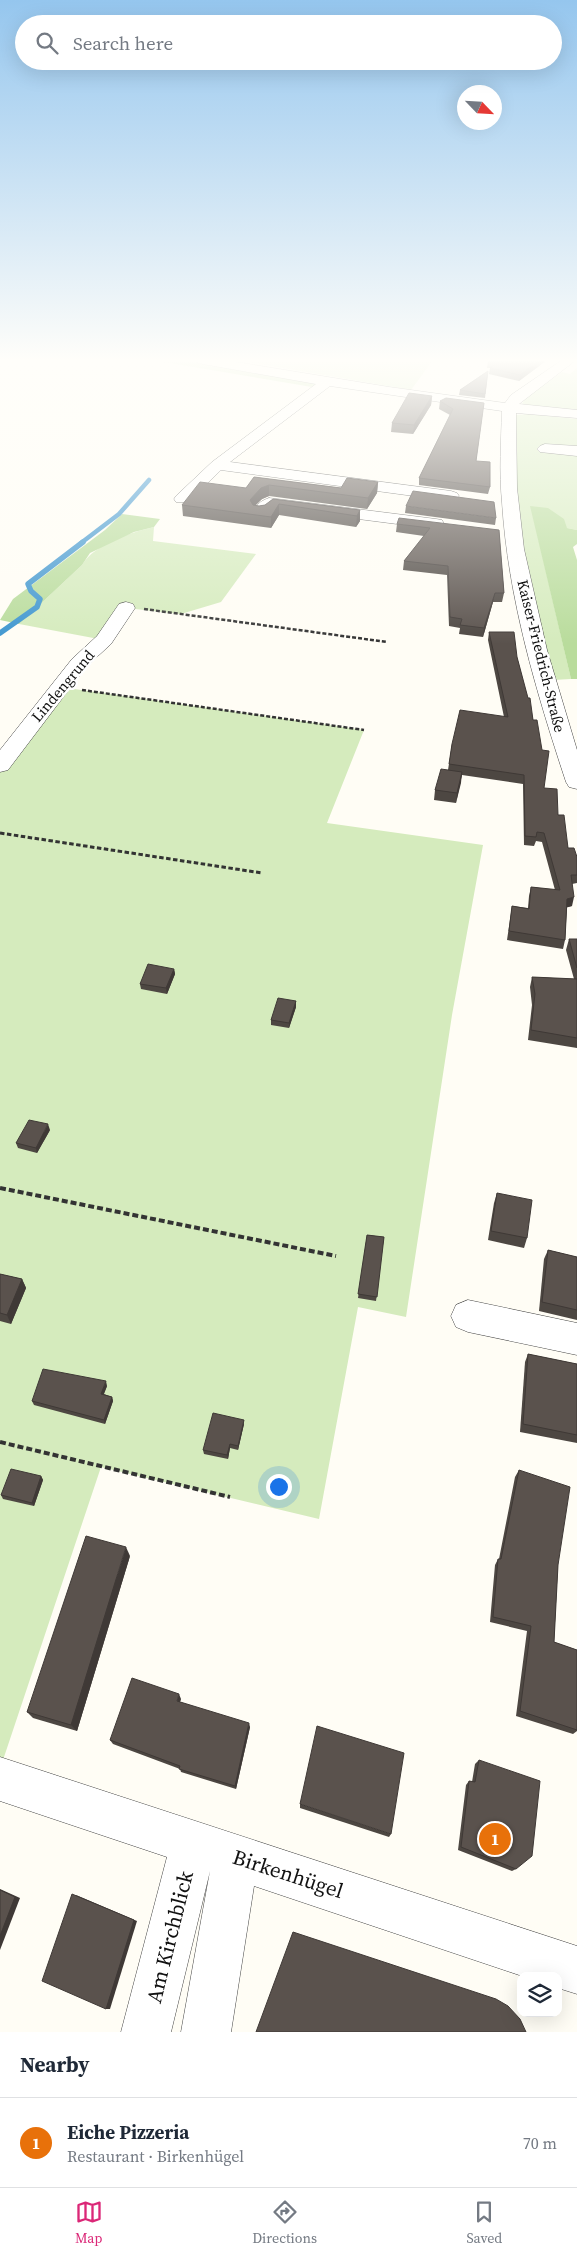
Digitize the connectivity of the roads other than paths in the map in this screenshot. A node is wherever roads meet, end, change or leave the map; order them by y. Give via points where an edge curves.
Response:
1 (230, 455) edge
2 (507, 455) edge
3 (217, 465) junction
4 (466, 498) edge
5 (182, 499) dead end
6 (260, 511) edge
7 (453, 527) edge
8 (496, 532) edge
9 (514, 534) junction
10 (126, 608) road end
11 (0, 764) edge
12 (577, 782) edge
13 (468, 1316) dead end
14 (577, 1339) edge
15 (0, 1779) edge
16 (215, 1850) junction
17 (577, 1970) edge
18 (146, 2032) edge
19 (206, 2032) edge

1 - 3 street
2 - 9 street, Kaiser-Friedrich-Straße via 502,503
3 - 4 street
3 - 5 street
6 - 7 street via 269,502
8 - 9 street
9 - 12 street, Kaiser-Friedrich-Straße via 525,604 555,717
10 - 11 street, Lindengrund via 104,640 79,663
13 - 14 street
15 - 16 street, Birkenhügel
16 - 17 street, Birkenhügel
16 - 18 street, Am Kirchblick
16 - 19 street

